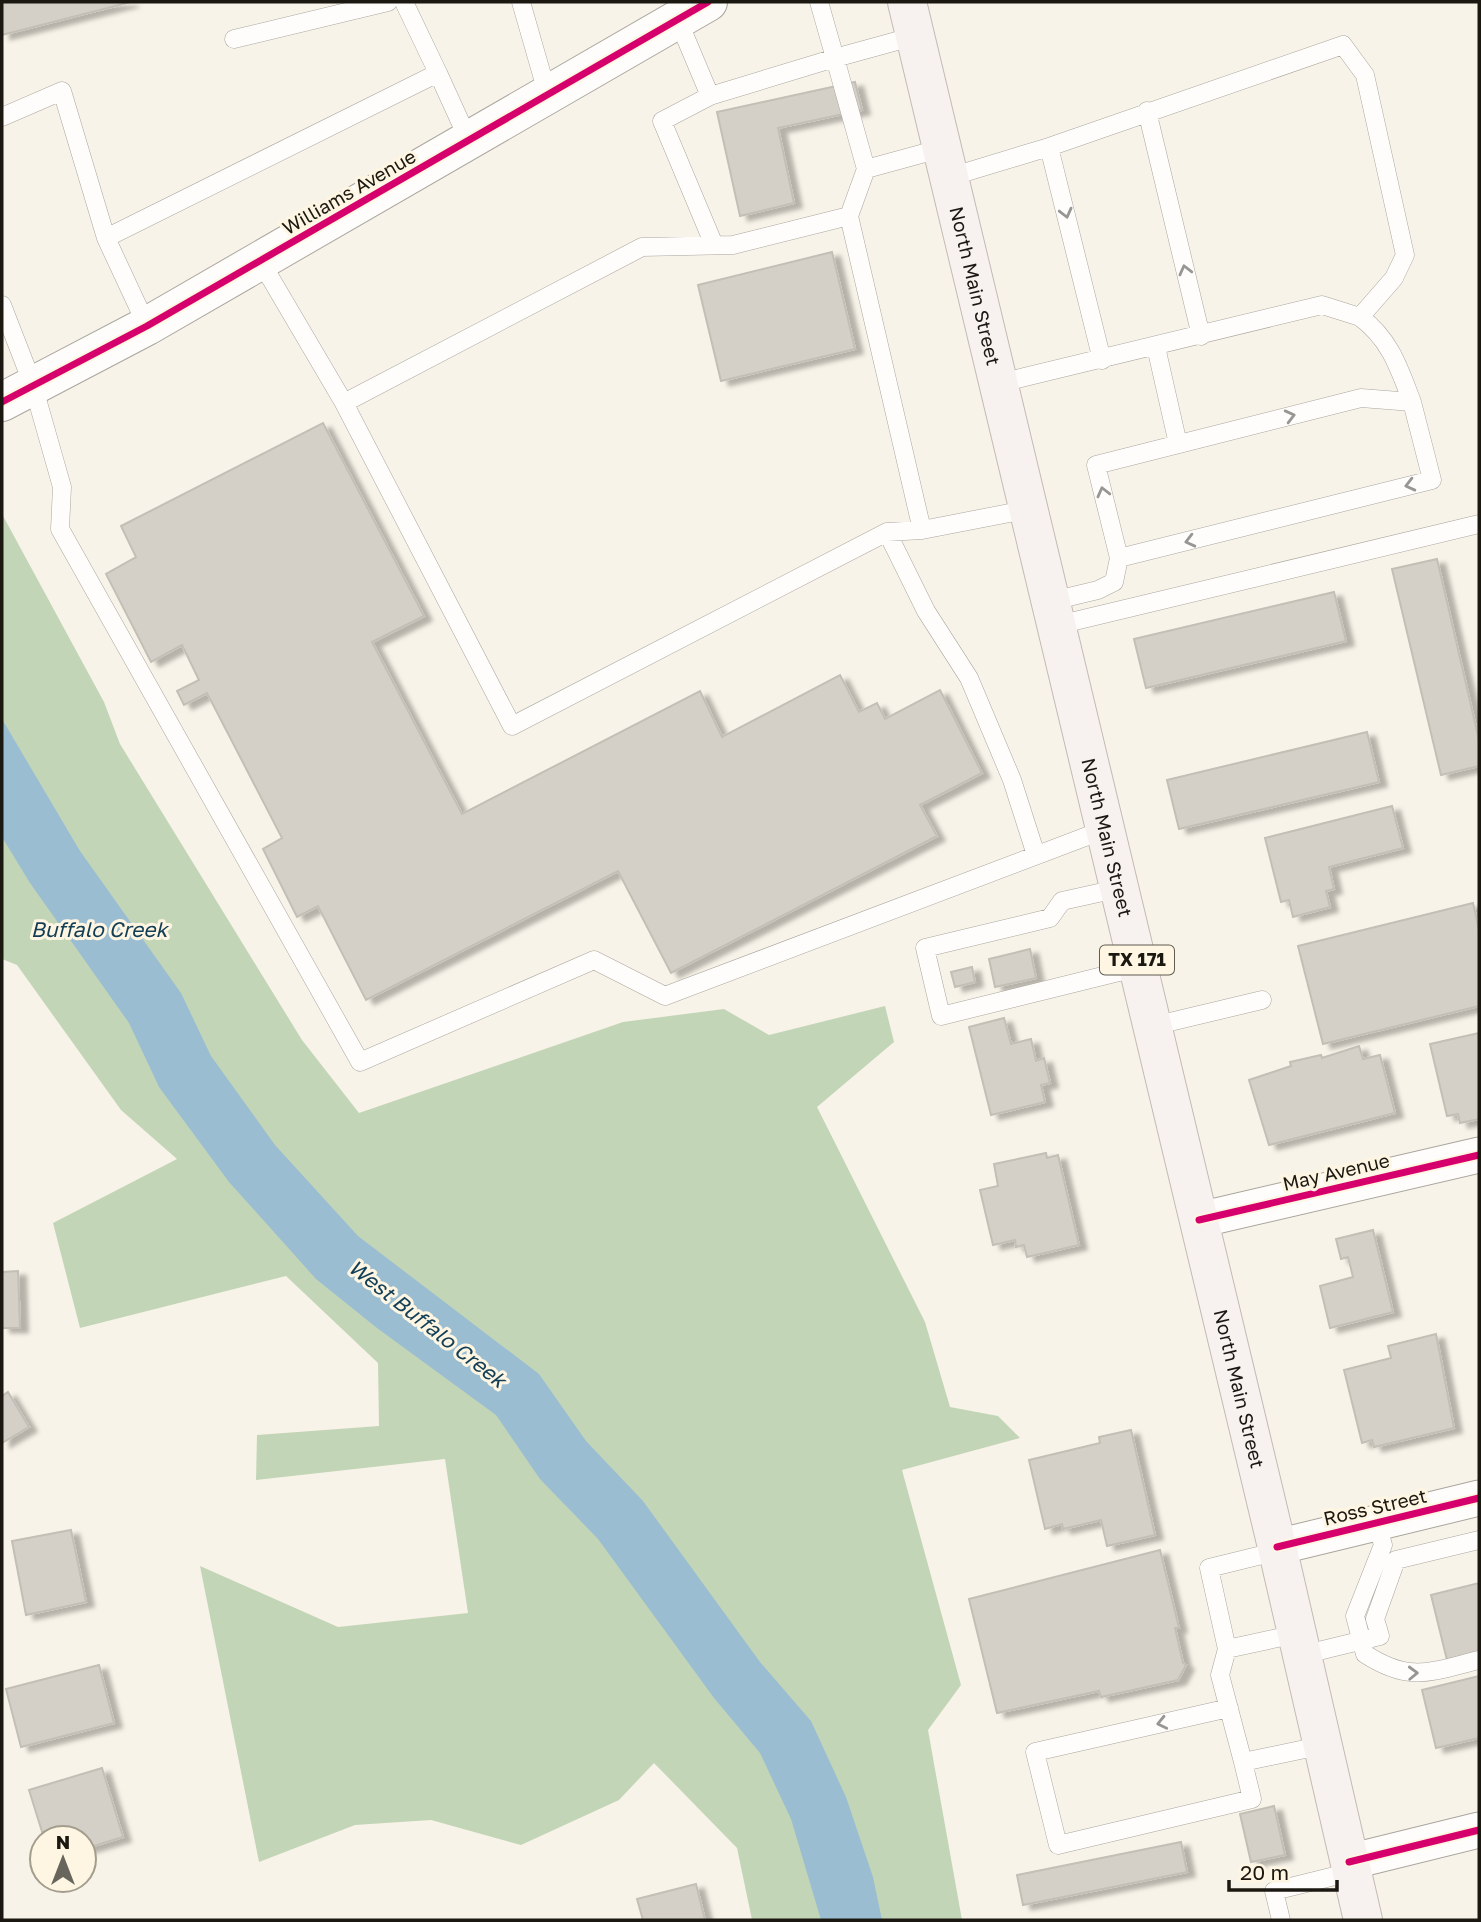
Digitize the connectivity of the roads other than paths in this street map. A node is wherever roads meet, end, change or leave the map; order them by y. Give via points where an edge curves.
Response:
1 (388, 2) edge
2 (404, 2) edge
3 (521, 2) edge
4 (819, 2) edge
5 (693, 11) edge
6 (911, 19) edge
7 (234, 39) dead end
8 (835, 58) junction
9 (438, 73) junction
10 (548, 96) junction
11 (710, 96) junction
12 (1147, 111) junction
13 (2, 117) edge
14 (469, 141) junction
15 (1049, 147) junction
16 (946, 163) junction
17 (866, 169) junction
18 (849, 216) junction
19 (106, 238) junction
20 (714, 245) junction
21 (261, 262) junction
22 (2, 305) edge
23 (1360, 317) junction
24 (147, 326) junction
25 (1201, 336) junction
26 (1156, 347) junction
27 (1102, 360) junction
28 (1000, 383) junction
29 (18, 393) edge
30 (1412, 402) junction
31 (344, 403) junction
32 (1178, 444) junction
33 (1030, 509) junction
34 (1479, 524) edge
35 (922, 530) junction
36 (887, 532) junction
37 (1119, 558) junction
38 (1055, 613) junction
39 (1106, 829) junction
40 (1036, 855) junction
41 (1121, 888) junction
42 (1139, 967) junction
43 (1262, 1000) dead end
44 (1153, 1026) junction
45 (1479, 1155) edge
46 (1199, 1220) junction
47 (1479, 1498) edge
48 (1377, 1522) junction
49 (1479, 1540) edge
50 (1278, 1549) junction
51 (1361, 1641) junction
52 (1299, 1645) junction
53 (1227, 1649) junction
54 (1479, 1660) edge
55 (1228, 1708) junction
56 (1324, 1745) junction
57 (1243, 1762) junction
58 (1479, 1829) edge
59 (1350, 1867) junction
60 (1281, 1920) edge
61 (1363, 1920) edge

1 - 7 lane
2 - 9 lane
3 - 10 lane
4 - 8 lane
5 - 10 street, Williams Avenue
5 - 11 lane
6 - 8 lane
6 - 16 main road, North Main Street / TX 171
8 - 11 lane
8 - 17 lane
9 - 14 lane
9 - 19 lane
10 - 14 street, Williams Avenue
11 - 20 lane via 662,121
12 - 15 lane
12 - 23 lane via 1343,45 1365,75 1405,255 1394,278
25 -> 12 lane
13 - 19 lane via 62,91
14 - 21 street, Williams Avenue
15 - 16 lane
15 -> 27 lane
16 - 17 lane
16 - 28 main road, North Main Street / TX 171
17 - 18 lane
18 - 20 lane via 733,245
18 - 35 lane
19 - 24 lane
20 - 31 lane via 642,247
21 - 24 street, Williams Avenue
21 - 31 lane
22 - 29 lane
23 - 25 lane via 1322,305
23 - 30 lane via 1378,330
24 - 29 street, Williams Avenue
25 - 26 lane
26 - 27 lane
26 - 32 lane
27 - 28 lane
28 - 33 main road, North Main Street / TX 171
29 - 40 lane via 62,487 60,528 360,1062 594,960 665,996
32 -> 30 lane via 1361,398
30 -> 37 lane via 1432,480
31 - 36 lane via 512,726
37 -> 32 lane via 1096,465
33 - 35 lane
33 - 38 main road, North Main Street / TX 171
34 - 38 lane
35 - 36 lane
36 - 40 lane via 926,611 969,678 1012,780
37 - 38 lane via 1114,582
38 - 39 main road, North Main Street / TX 171
39 - 40 lane
39 - 41 main road, North Main Street / TX 171
41 - 42 main road, North Main Street / TX 171
41 - 42 lane via 1062,901 1050,918 925,948 941,1016
42 - 44 main road, North Main Street / TX 171
43 - 44 lane
44 - 46 main road, North Main Street / TX 171
45 - 46 street, May Avenue
46 - 50 main road, North Main Street / TX 171
47 - 48 street, Ross Street
48 - 50 street, Ross Street
48 - 51 lane via 1383,1545 1355,1616
49 - 51 lane via 1395,1560 1376,1619 1380,1636
50 - 52 main road, North Main Street / TX 171
50 - 53 lane via 1209,1568
51 - 52 lane
51 -> 54 lane via 1365,1654 1401,1673 1431,1672
52 - 53 lane
52 - 56 main road, North Main Street / TX 171
53 - 55 lane via 1220,1675
55 - 57 lane
55 -> 57 lane via 1035,1752 1058,1845 1252,1799
56 - 57 lane
56 - 59 main road, North Main Street / TX 171
58 - 59 street
59 - 60 lane via 1274,1891
59 - 61 main road, North Main Street / TX 171

